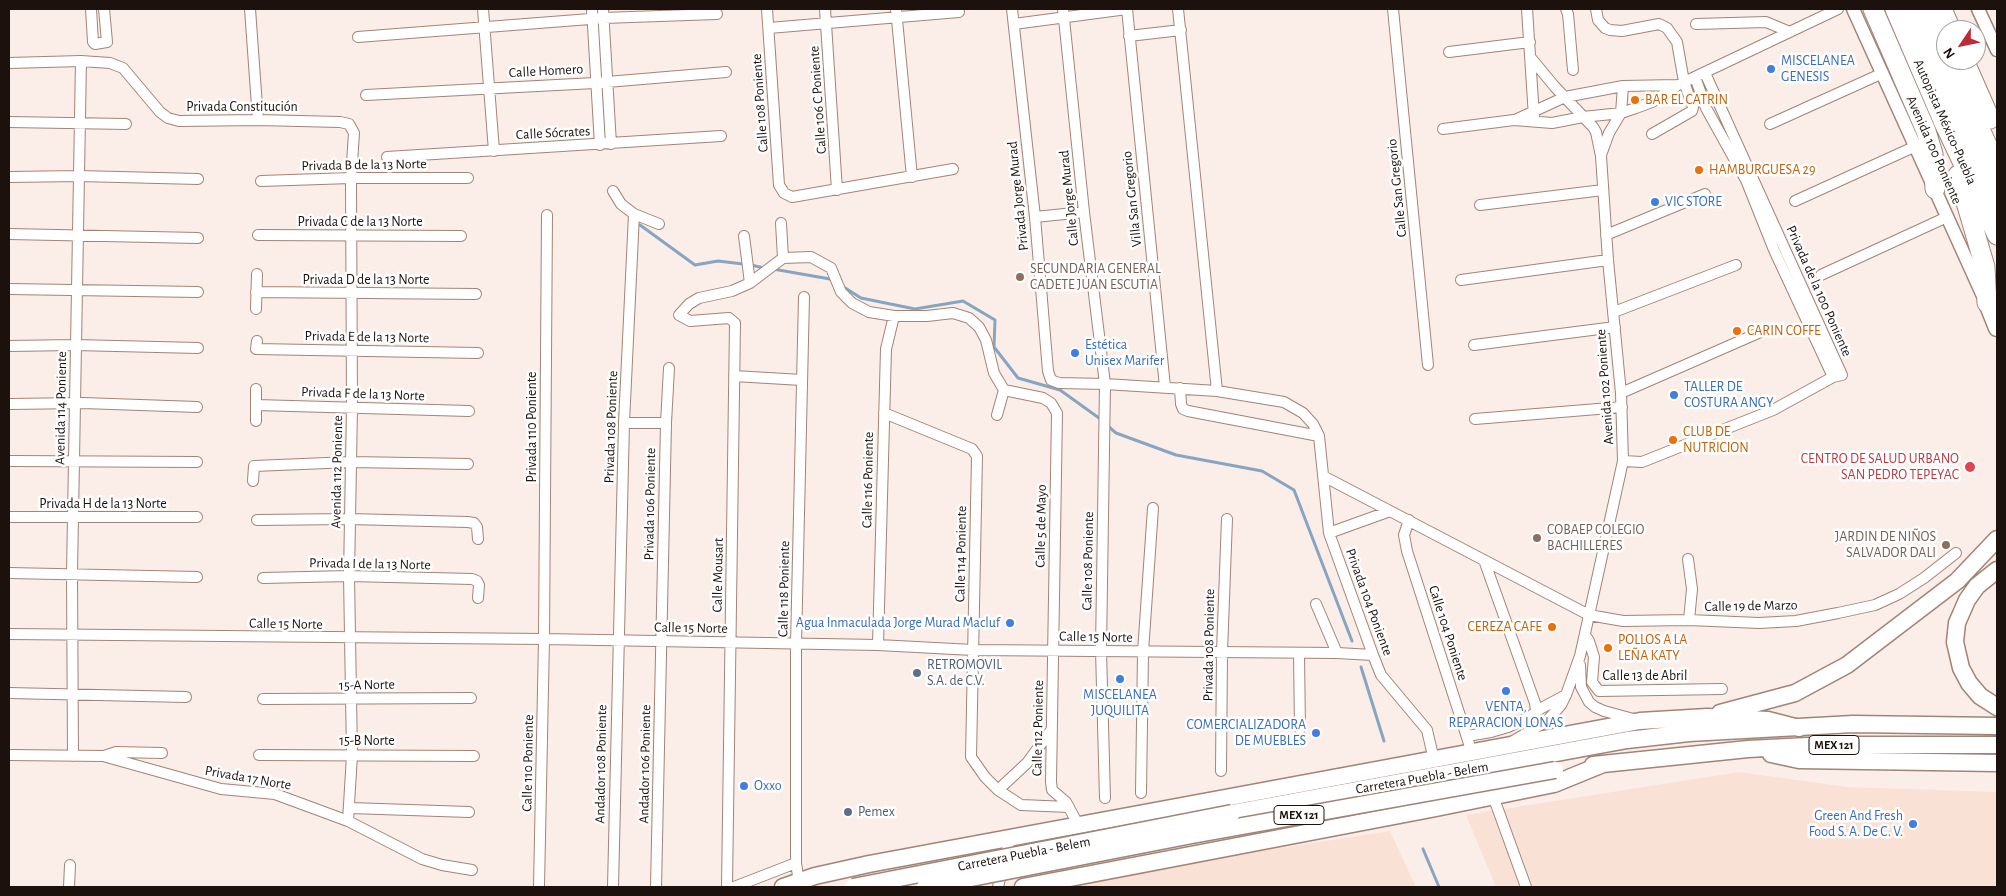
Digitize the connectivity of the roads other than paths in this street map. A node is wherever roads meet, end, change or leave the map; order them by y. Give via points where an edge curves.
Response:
1 (91, 9) edge
2 (104, 9) edge
3 (250, 9) edge
4 (483, 9) edge
5 (767, 9) edge
6 (826, 9) edge
7 (1012, 9) edge
8 (1127, 9) edge
9 (1178, 9) edge
10 (1393, 9) edge
11 (1527, 9) edge
12 (1566, 9) edge
13 (1596, 9) edge
14 (1838, 9) edge
15 (1853, 9) edge
16 (1873, 9) edge
17 (1894, 9) edge
18 (1910, 9) edge
19 (1926, 9) edge
20 (1978, 9) edge
21 (959, 10) edge
22 (897, 12) edge
23 (1064, 13) edge
24 (598, 14) edge
25 (717, 14) dead end
26 (826, 22) junction
27 (1014, 24) junction
28 (1696, 24) dead end
29 (484, 26) junction
30 (769, 28) junction
31 (1181, 30) junction
32 (1936, 31) edge
33 (1790, 32) junction
34 (1129, 36) junction
35 (358, 37) dead end
36 (1530, 42) junction
37 (1996, 44) edge
38 (1449, 52) dead end
39 (1531, 58) junction
40 (81, 61) junction
41 (9, 63) edge
42 (1573, 70) dead end
43 (1953, 70) edge
44 (1968, 70) edge
45 (1978, 70) edge
46 (726, 72) dead end
47 (1882, 73) junction
48 (1700, 75) junction
49 (595, 82) junction
50 (609, 82) junction
51 (1681, 84) junction
52 (1623, 86) junction
53 (489, 88) junction
54 (366, 95) dead end
55 (1565, 97) junction
56 (1533, 111) junction
57 (1620, 113) junction
58 (1583, 116) junction
59 (258, 120) junction
60 (1514, 120) junction
61 (1997, 120) edge
62 (9, 122) edge
63 (1535, 123) junction
64 (1944, 123) junction
65 (80, 124) junction
66 (126, 124) dead end
67 (349, 124) joint
68 (1770, 124) dead end
69 (1443, 129) dead end
70 (1652, 134) dead end
71 (721, 136) dead end
72 (1997, 136) edge
73 (600, 144) junction
74 (611, 144) junction
75 (1916, 146) junction
76 (494, 150) junction
77 (1601, 156) junction
78 (387, 157) dead end
79 (952, 168) dead end
80 (1997, 168) edge
81 (79, 176) junction
82 (912, 176) junction
83 (9, 177) edge
84 (351, 178) junction
85 (468, 178) dead end
86 (198, 179) dead end
87 (261, 181) dead end
88 (1935, 189) junction
89 (837, 190) junction
90 (1604, 190) junction
91 (613, 191) dead end
92 (1705, 194) dead end
93 (1795, 201) dead end
94 (1997, 201) edge
95 (1480, 205) dead end
96 (1084, 212) junction
97 (634, 214) junction
98 (547, 215) dead end
99 (1035, 217) junction
100 (1947, 217) junction
101 (781, 223) dead end
102 (658, 224) dead end
103 (9, 234) edge
104 (1997, 234) edge
105 (258, 235) dead end
106 (1606, 235) junction
107 (77, 236) junction
108 (353, 236) junction
109 (461, 236) dead end
110 (744, 236) dead end
111 (198, 238) dead end
112 (783, 258) junction
113 (1608, 260) junction
114 (1736, 265) dead end
115 (257, 274) dead end
116 (1822, 275) dead end
117 (1461, 280) dead end
118 (750, 283) junction
119 (9, 289) edge
120 (77, 289) junction
121 (198, 292) dead end
122 (256, 292) junction
123 (351, 294) junction
124 (476, 294) dead end
125 (804, 297) dead end
126 (1987, 303) junction
127 (256, 309) dead end
128 (1614, 312) junction
129 (894, 316) junction
130 (1615, 326) junction
131 (1997, 328) edge
132 (1764, 331) dead end
133 (1474, 344) dead end
134 (75, 345) junction
135 (257, 345) dead end
136 (9, 346) edge
137 (198, 348) dead end
138 (351, 350) junction
139 (478, 353) dead end
140 (1428, 365) dead end
141 (669, 368) dead end
142 (734, 376) junction
143 (802, 380) junction
144 (1105, 384) junction
145 (1165, 387) junction
146 (1180, 388) junction
147 (256, 389) dead end
148 (1004, 390) junction
149 (1217, 391) junction
150 (1621, 393) junction
151 (9, 404) edge
152 (75, 404) junction
153 (256, 405) junction
154 (198, 407) dead end
155 (352, 407) junction
156 (1622, 407) junction
157 (470, 411) dead end
158 (884, 413) junction
159 (997, 415) dead end
160 (1475, 419) dead end
161 (256, 421) dead end
162 (666, 423) junction
163 (624, 424) junction
164 (1319, 436) junction
165 (73, 460) junction
166 (9, 461) edge
167 (1623, 461) junction
168 (197, 462) dead end
169 (351, 462) junction
170 (468, 464) dead end
171 (1322, 476) junction
172 (253, 481) dead end
173 (1153, 508) dead end
174 (1390, 511) junction
175 (9, 517) edge
176 (197, 517) dead end
177 (74, 518) junction
178 (349, 519) junction
179 (1227, 519) dead end
180 (257, 520) dead end
181 (1409, 520) junction
182 (1329, 533) junction
183 (478, 539) dead end
184 (1997, 540) edge
185 (1956, 553) dead end
186 (1688, 559) dead end
187 (1484, 560) junction
188 (1997, 570) edge
189 (9, 572) edge
190 (72, 574) junction
191 (349, 576) junction
192 (197, 577) dead end
193 (263, 578) dead end
194 (478, 598) dead end
195 (1316, 604) dead end
196 (1589, 615) junction
197 (1689, 620) junction
198 (9, 634) edge
199 (72, 635) junction
200 (1585, 635) junction
201 (351, 638) junction
202 (544, 639) junction
203 (618, 641) junction
204 (661, 641) junction
205 (730, 642) junction
206 (796, 644) junction
207 (878, 645) junction
208 (973, 650) junction
209 (1054, 650) junction
210 (1101, 650) junction
211 (1143, 652) junction
212 (1222, 652) junction
213 (1337, 653) junction
214 (1299, 654) junction
215 (1373, 655) junction
216 (1580, 656) junction
217 (1722, 689) dead end
218 (9, 693) edge
219 (72, 694) junction
220 (1566, 695) junction
221 (186, 697) dead end
222 (471, 698) dead end
223 (263, 699) dead end
224 (350, 699) junction
225 (1997, 707) edge
226 (1536, 711) junction
227 (1707, 717) junction
228 (1640, 721) junction
229 (1997, 726) edge
230 (1799, 728) junction
231 (1052, 729) junction
232 (1300, 729) dead end
233 (1467, 736) junction
234 (1997, 746) edge
235 (1502, 748) junction
236 (1758, 749) junction
237 (162, 752) dead end
238 (1472, 753) junction
239 (9, 755) edge
240 (259, 755) dead end
241 (352, 755) junction
242 (73, 756) junction
243 (103, 756) junction
244 (474, 756) dead end
245 (1434, 760) junction
246 (1997, 763) edge
247 (1603, 764) junction
248 (1221, 771) dead end
249 (998, 790) junction
250 (1141, 793) dead end
251 (1493, 796) junction
252 (1106, 798) dead end
253 (1070, 807) junction
254 (350, 808) junction
255 (469, 812) dead end
256 (348, 821) junction
257 (1079, 826) junction
258 (1055, 830) junction
259 (1010, 838) junction
260 (939, 852) junction
261 (796, 863) junction
262 (70, 865) dead end
263 (472, 870) dead end
264 (1058, 880) junction
265 (791, 885) edge
266 (69, 887) edge
267 (539, 887) edge
268 (612, 887) edge
269 (656, 887) edge
270 (727, 887) edge
271 (734, 887) edge
272 (853, 887) edge
273 (925, 887) edge
274 (950, 887) edge
275 (998, 887) edge
276 (1023, 887) edge
277 (1526, 887) edge

1 - 2 street via 95,44 107,42
3 - 59 street
4 - 29 street
5 - 30 street, Calle 108 Poniente
6 - 26 street, Calle 106 C Poniente
7 - 27 street, Privada Jorge Murad
8 - 23 street
8 - 34 street, Villa San Gregorio
9 - 31 street
10 - 140 street, Calle San Gregorio
11 - 36 street
12 - 42 street
13 - 51 street via 1598,20 1610,30 1659,24 1668,28 1677,42
14 - 33 street
15 - 47 street, Avenida 100 Poniente
16 - 88 highway via 1922,119 1933,154
17 - 64 highway, Autopista México-Puebla
18 - 94 highway
19 - 32 highway
20 - 37 street
21 - 22 street
22 - 26 street
22 - 82 street
23 - 27 street
23 - 96 street, Calle Jorge Murad
24 - 25 street
24 - 29 street
24 - 49 street
24 - 50 street
26 - 30 street
26 - 89 street, Calle 106 C Poniente
27 - 99 street, Privada Jorge Murad
28 - 33 street via 1766,22
29 - 35 street
29 - 53 street
30 - 89 street, Calle 108 Poniente via 779,185 784,193 792,196
31 - 34 street
31 - 149 street
33 - 48 street
34 - 145 street, Villa San Gregorio
36 - 38 street
36 - 39 street
39 - 55 street, Avenida 102 Poniente
39 - 56 street
40 - 41 street, Privada Constitución
40 - 59 street, Privada Constitución via 110,63 123,68 168,118 179,121
40 - 65 street, Avenida 114 Poniente
43 - 80 highway
44 - 72 highway
45 - 61 highway
46 - 50 street, Calle Homero
47 - 68 street
47 - 75 street, Avenida 100 Poniente
48 - 51 street
48 - 167 street, Privada de la 100 Poniente via 1842,375 1756,416 1642,462
49 - 50 street, Calle Homero
49 - 53 street, Calle Homero
49 - 73 street
50 - 74 street
51 - 52 street
51 - 57 street via 1652,102
51 - 70 street via 1692,102 1692,111
52 - 55 street
52 - 57 street
53 - 54 street, Calle Homero
53 - 76 street
55 - 56 street
55 - 58 street, Avenida 102 Poniente
56 - 60 street
56 - 63 street
57 - 58 street
57 - 77 street
58 - 63 street
58 - 77 street, Avenida 102 Poniente via 1596,132
59 - 67 street, Privada Constitución
60 - 63 street
60 - 69 street
62 - 65 street
64 - 104 highway, Autopista México-Puebla
64 - 126 highway via 1985,267
65 - 66 street
65 - 81 street, Avenida 114 Poniente
67 - 84 street, Avenida 112 Poniente via 354,133
71 - 74 street, Calle Sócrates
73 - 74 street, Calle Sócrates
73 - 76 street, Calle Sócrates
75 - 88 street, Avenida 100 Poniente
75 - 93 street
76 - 78 street, Calle Sócrates
77 - 90 street, Avenida 102 Poniente
79 - 82 street
81 - 83 street
81 - 86 street
81 - 107 street, Avenida 114 Poniente
82 - 89 street
84 - 85 street, Privada B de la 13 Norte
84 - 87 street, Privada B de la 13 Norte
84 - 108 street, Avenida 112 Poniente
88 - 100 street, Avenida 100 Poniente
90 - 95 street
90 - 106 street, Avenida 102 Poniente
91 - 97 street via 621,204
92 - 106 street
96 - 99 street
96 - 144 street, Calle Jorge Murad
97 - 102 street
97 - 163 street, Privada 108 Poniente
98 - 202 street, Privada 110 Poniente
99 - 144 street, Privada Jorge Murad via 1051,380
100 - 116 street
100 - 126 street, Avenida 100 Poniente
101 - 112 street
103 - 107 street
105 - 108 street, Privada C de la 13 Norte
106 - 113 street, Avenida 102 Poniente
107 - 111 street
107 - 120 street, Avenida 114 Poniente
108 - 109 street, Privada C de la 13 Norte
108 - 123 street, Avenida 112 Poniente
110 - 118 street
112 - 118 street
112 - 129 street via 810,257 831,268 841,292 852,303 869,312
113 - 117 street
113 - 128 street, Avenida 102 Poniente
114 - 128 street
115 - 122 street
118 - 142 street, Calle Mousart via 700,298 679,315 690,321 729,318 735,323
119 - 120 street
120 - 121 street
120 - 134 street, Avenida 114 Poniente
122 - 123 street, Privada D de la 13 Norte
122 - 127 street
123 - 124 street, Privada D de la 13 Norte
123 - 138 street, Avenida 112 Poniente
125 - 143 street, Calle 118 Poniente
126 - 131 main road
128 - 130 street, Avenida 102 Poniente
129 - 148 street via 953,313 970,318 986,340 994,373
129 - 158 street, Calle 116 Poniente via 886,349
130 - 133 street
130 - 150 street, Avenida 102 Poniente
132 - 150 street
134 - 136 street
134 - 137 street
134 - 152 street, Avenida 114 Poniente
135 - 138 street, Privada E de la 13 Norte
138 - 139 street, Privada E de la 13 Norte
138 - 155 street, Avenida 112 Poniente
141 - 162 street, Privada 106 Poniente
142 - 143 street
142 - 205 street, Calle Mousart
143 - 206 street, Calle 118 Poniente
144 - 145 street
144 - 210 street, Calle 108 Poniente
145 - 146 street
146 - 149 street
146 - 164 street via 1183,409 1188,412
147 - 153 street
148 - 159 street
148 - 209 street, Calle 5 de Mayo via 1043,398 1057,413
149 - 164 street via 1284,402 1303,413
150 - 156 street, Avenida 102 Poniente
151 - 152 street
152 - 154 street
152 - 165 street, Avenida 114 Poniente
153 - 155 street, Privada F de la 13 Norte
153 - 161 street
155 - 157 street, Privada F de la 13 Norte
155 - 169 street, Avenida 112 Poniente
156 - 160 street
156 - 167 street, Avenida 102 Poniente
158 - 207 street, Calle 116 Poniente
158 - 208 street, Calle 114 Poniente via 975,452 977,456
162 - 163 street
162 - 204 street, Privada 106 Poniente
163 - 203 street, Privada 108 Poniente
164 - 171 street, Privada 104 Poniente
165 - 166 street
165 - 168 street
165 - 177 street, Avenida 114 Poniente
167 - 196 street, Avenida 102 Poniente
169 - 170 street
169 - 172 street via 254,466
169 - 178 street, Avenida 112 Poniente
171 - 174 street
171 - 182 street, Privada 104 Poniente
173 - 211 street
174 - 181 street
174 - 182 street
175 - 177 street, Privada H de la 13 Norte
176 - 177 street, Privada H de la 13 Norte
177 - 190 street, Avenida 114 Poniente
178 - 180 street
178 - 183 street via 474,523
178 - 191 street, Avenida 112 Poniente
179 - 212 street, Privada 108 Poniente
181 - 187 street
181 - 233 street, Calle 104 Poniente via 1404,535 1407,551
182 - 215 street, Privada 104 Poniente
184 - 227 main road via 1958,581 1847,665 1795,693
185 - 197 street, Calle 19 de Marzo via 1924,578 1875,605 1796,621
186 - 197 street via 1692,589
187 - 196 street
187 - 226 street
188 - 225 main road via 1977,586 1967,600 1957,623 1956,642 1961,668 1969,683 1980,696
189 - 190 street
190 - 192 street
190 - 199 street, Avenida 114 Poniente
191 - 193 street, Privada I de la 13 Norte
191 - 194 street, Privada I de la 13 Norte via 477,581
191 - 201 street, Avenida 112 Poniente
195 - 213 street
196 - 197 street, Calle 19 de Marzo via 1624,621
196 - 200 street, Avenida 102 Poniente
198 - 199 street, Calle 15 Norte
199 - 201 street, Calle 15 Norte
199 - 219 street, Avenida 114 Poniente
200 - 216 street, Avenida 102 Poniente
200 - 217 street, Calle 13 de Abril via 1593,649 1592,682 1599,691
201 - 202 street, Calle 15 Norte
201 - 224 street, Avenida 112 Poniente
202 - 203 street, Calle 15 Norte
202 - 267 street, Calle 110 Poniente
203 - 204 street, Calle 15 Norte
203 - 268 street, Andador 108 Poniente
204 - 205 street, Calle 15 Norte
204 - 269 street, Andador 106 Poniente
205 - 206 street, Calle 15 Norte
205 - 270 street, Calle Mousart
206 - 207 street, Calle 15 Norte
206 - 261 street, Calle 118 Poniente
207 - 208 street, Calle 15 Norte
208 - 209 street, Calle 15 Norte
208 - 249 street, Calle 114 Poniente via 971,757
209 - 210 street, Calle 15 Norte
209 - 231 street, Calle 112 Poniente
210 - 211 street, Calle 15 Norte
210 - 252 street, Calle 108 Poniente
211 - 212 street, Calle 15 Norte
211 - 250 street
212 - 214 street, Calle 15 Norte
212 - 248 street, Privada 108 Poniente
213 - 214 street, Calle 15 Norte
213 - 215 street, Calle 15 Norte
214 - 232 street
215 - 245 street, Privada 104 Poniente via 1381,675 1426,730
216 - 220 street, Avenida 102 Poniente
216 - 228 street, Avenida 102 Poniente via 1581,687 1589,702 1604,711
218 - 219 street
219 - 221 street
219 - 242 street, Avenida 114 Poniente
220 - 226 street
220 - 235 street, Avenida 102 Poniente via 1547,721
222 - 224 street, 15-A Norte
223 - 224 street, 15-A Norte
224 - 241 street, Avenida 112 Poniente
226 - 233 street via 1508,727
227 - 228 main road
227 - 230 main road via 1768,720
228 - 235 main road
229 - 230 main road, Carretera Puebla - Belem / MEX 121 via 1853,724
230 - 272 main road, Carretera Puebla - Belem / MEX 121, bridge via 1627,740
231 - 249 street via 1027,763
231 - 253 street, Calle 112 Poniente via 1052,790
233 - 238 street, Calle 104 Poniente
234 - 236 main road, Carretera Puebla - Belem / MEX 121 via 1827,745
235 - 238 main road
236 - 246 main road via 1799,760
236 - 247 main road, Carretera Puebla - Belem / MEX 121
237 - 243 street via 116,752
238 - 245 main road
239 - 242 street, Privada 17 Norte
240 - 241 street, 15-B Norte
241 - 244 street, 15-B Norte
241 - 254 street, Avenida 112 Poniente
242 - 243 street, Privada 17 Norte
243 - 256 street, Privada 17 Norte via 221,789 275,794
245 - 257 main road
247 - 251 main road via 1554,784
247 - 273 main road, Carretera Puebla - Belem / MEX 121, bridge via 1210,831
249 - 253 street via 1021,806
251 - 264 main road
251 - 277 street
253 - 257 street, Calle 112 Poniente
254 - 255 street
254 - 256 street, Avenida 112 Poniente
256 - 263 street, Privada 17 Norte via 422,858
257 - 258 main road
258 - 259 main road
258 - 264 main road via 1050,851
259 - 260 main road
259 - 275 street
260 - 265 main road via 851,868
260 - 274 main road via 950,871
261 - 265 street, Calle 118 Poniente
261 - 271 street
262 - 266 street
264 - 276 main road

